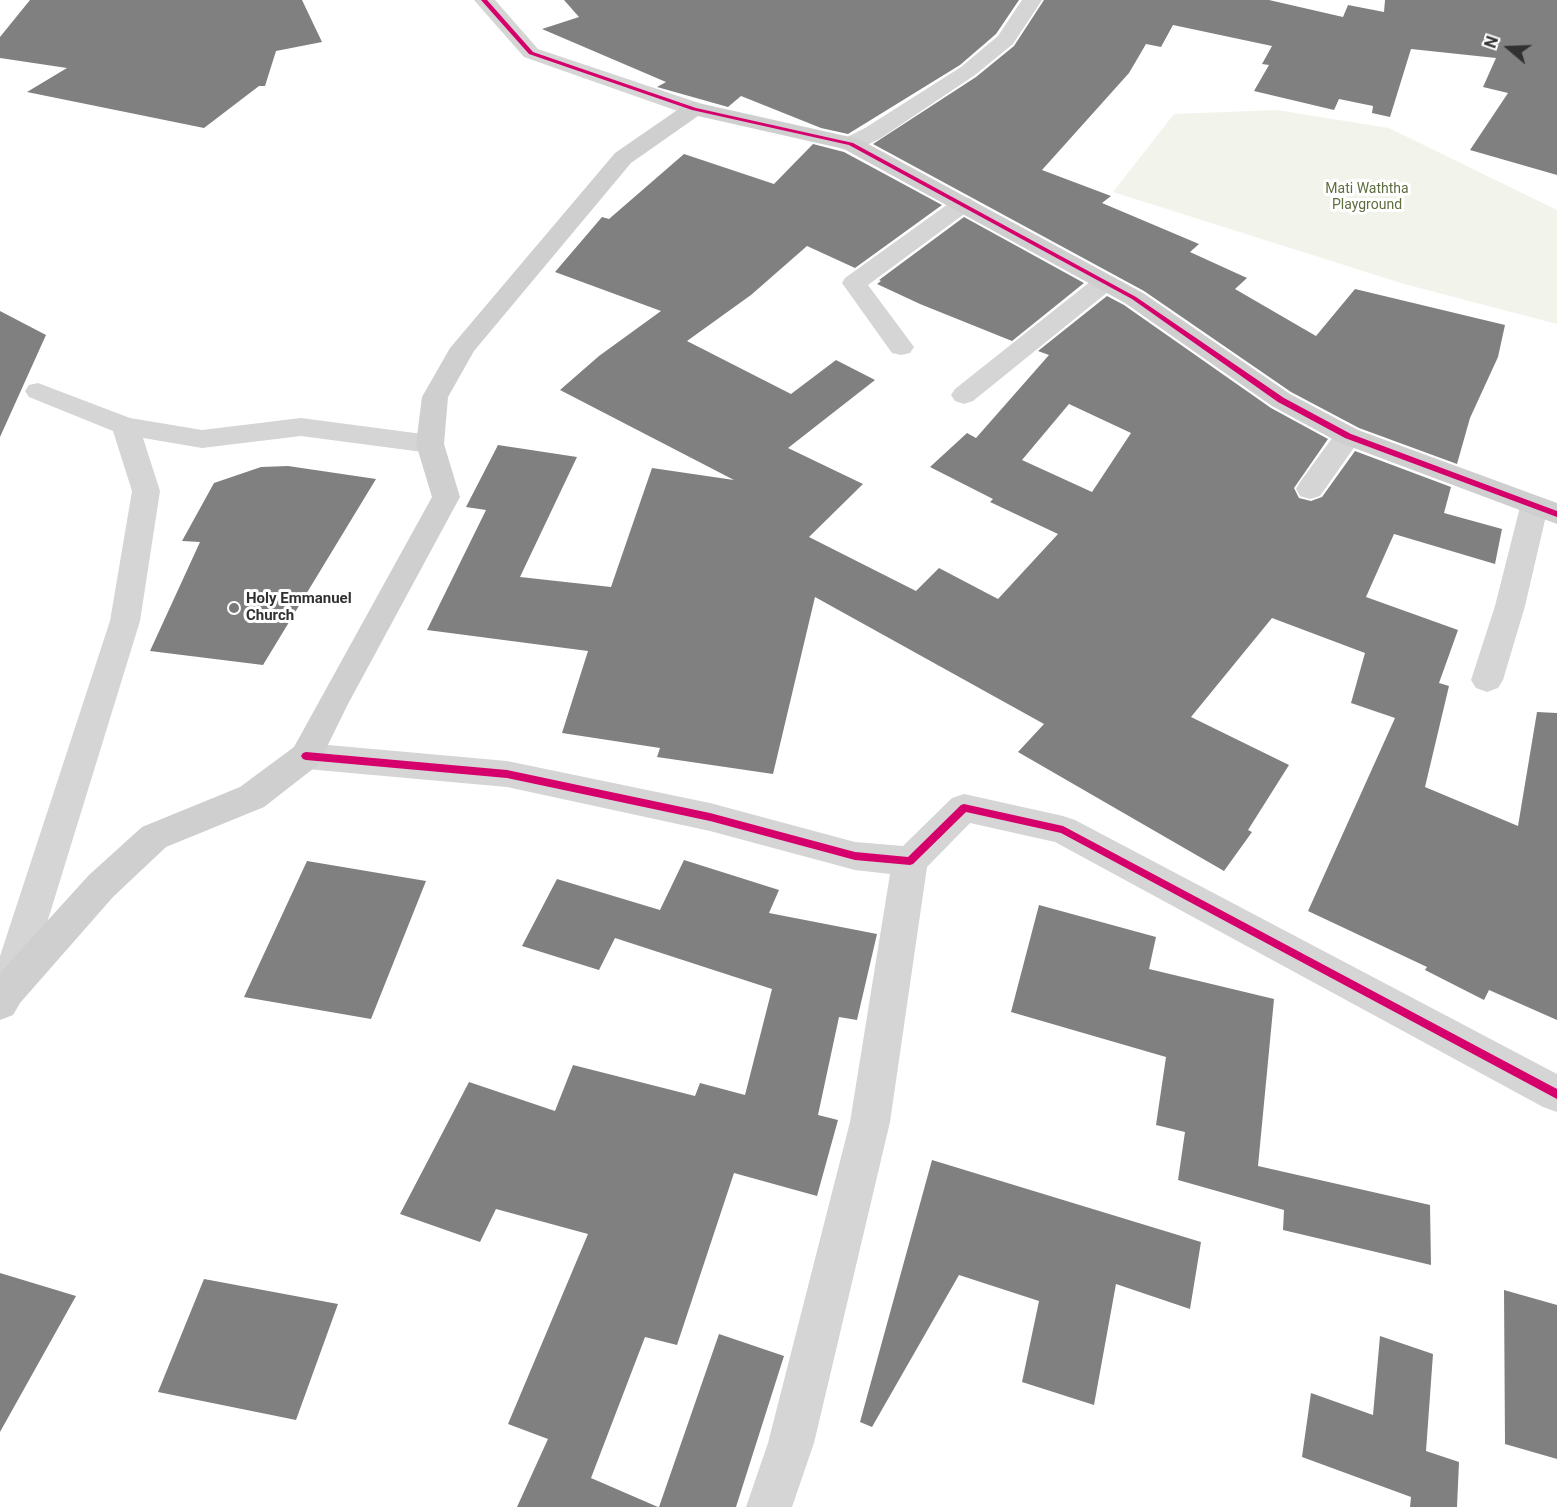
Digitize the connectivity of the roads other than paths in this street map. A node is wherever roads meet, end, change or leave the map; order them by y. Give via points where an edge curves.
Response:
1 (484, 0) edge
2 (1032, 0) edge
3 (694, 109) junction
4 (851, 144) junction
5 (963, 204) junction
6 (1105, 282) junction
7 (901, 347) dead end
8 (38, 391) dead end
9 (964, 395) dead end
10 (125, 426) junction
11 (1348, 436) junction
12 (430, 444) junction
13 (1310, 489) dead end
14 (1546, 511) edge
15 (1487, 680) dead end
16 (306, 756) junction
17 (910, 861) junction
18 (4, 997) edge
19 (1557, 1094) edge
20 (769, 1507) edge

1 - 3 street via 531,54
2 - 4 street via 1006,40 968,71
3 - 4 street
3 - 12 street via 623,158 463,348 435,397
4 - 5 street
5 - 6 street
5 - 7 street via 854,283
6 - 9 street
6 - 11 street via 1281,400
8 - 10 street
10 - 12 street via 202,439 301,427
10 - 18 street via 146,491 125,621
11 - 13 street
11 - 14 street
12 - 16 street via 446,497
14 - 15 street
16 - 17 street via 507,774 606,793 855,856
16 - 18 street via 252,797 154,837 101,886
17 - 19 street via 964,808 1063,830
17 - 20 street via 870,1122 791,1443

